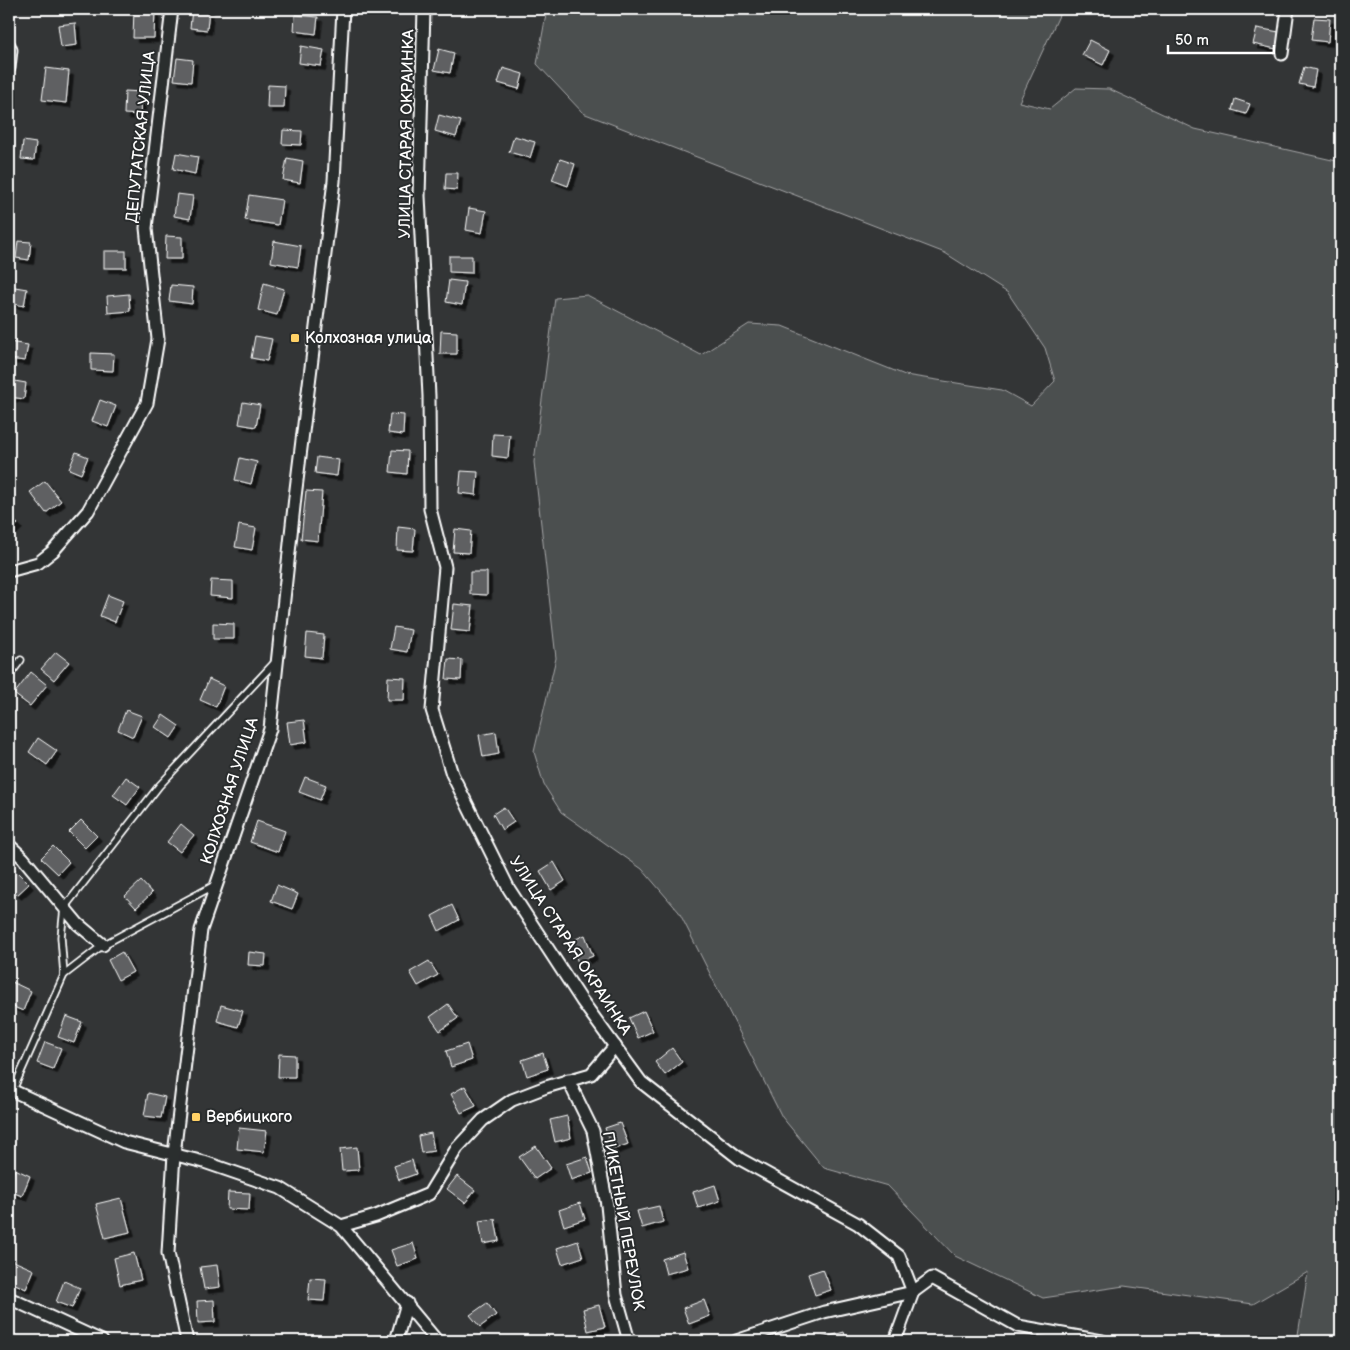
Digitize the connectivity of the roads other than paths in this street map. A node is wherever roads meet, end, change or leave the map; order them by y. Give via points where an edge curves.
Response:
1 (172, 9) edge
2 (343, 9) edge
3 (424, 9) edge
4 (1288, 9) edge
5 (10, 48) edge
6 (1282, 54) dead end
7 (9, 68) edge
8 (9, 571) edge
9 (278, 659) junction
10 (21, 660) dead end
11 (9, 676) edge
12 (9, 845) edge
13 (217, 884) junction
14 (64, 908) junction
15 (102, 944) junction
16 (64, 975) junction
17 (615, 1046) junction
18 (568, 1080) junction
19 (11, 1090) edge
20 (174, 1154) junction
21 (341, 1226) junction
22 (913, 1292) junction
23 (9, 1298) edge
24 (407, 1303) junction
25 (102, 1341) edge
26 (187, 1341) edge
27 (396, 1341) edge
28 (437, 1341) edge
29 (629, 1341) edge
30 (736, 1341) edge
31 (895, 1341) edge
32 (1102, 1341) edge

1 - 8 street, ДЕПУТАТСКАЯ УЛИЦА via 146,228 158,339 146,403 88,511 38,563
2 - 9 street, КОЛХОЗНАЯ УЛИЦА via 334,181
3 - 17 street, УЛИЦА СТАРАЯ ОКРАИНКА via 419,196 429,396 430,509 446,567 432,710 452,774 509,888
4 - 6 street
5 - 7 street
9 - 13 street, КОЛХОЗНАЯ УЛИЦА via 270,728
9 - 14 lane via 160,786
10 - 11 lane
12 - 14 street
13 - 15 lane
13 - 20 street, КОЛХОЗНАЯ УЛИЦА via 201,930
14 - 15 street
14 - 16 lane via 61,937
15 - 16 lane
16 - 19 lane
17 - 18 street via 591,1074
17 - 22 street, УЛИЦА СТАРАЯ ОКРАИНКА via 641,1082 740,1159 858,1224 898,1256
18 - 21 street via 512,1100 483,1120 457,1148 429,1194 376,1216
18 - 29 street, ПИКЕТНЫЙ ПЕРЕУЛОК via 593,1131 607,1205 616,1295
19 - 20 street via 124,1142
20 - 21 street via 280,1188
20 - 26 street, КОЛХОЗНАЯ УЛИЦА via 168,1253
21 - 24 street
22 - 30 street via 824,1312
22 - 31 street
22 - 32 street via 932,1278 1018,1326
23 - 25 street
24 - 27 street
24 - 28 street

